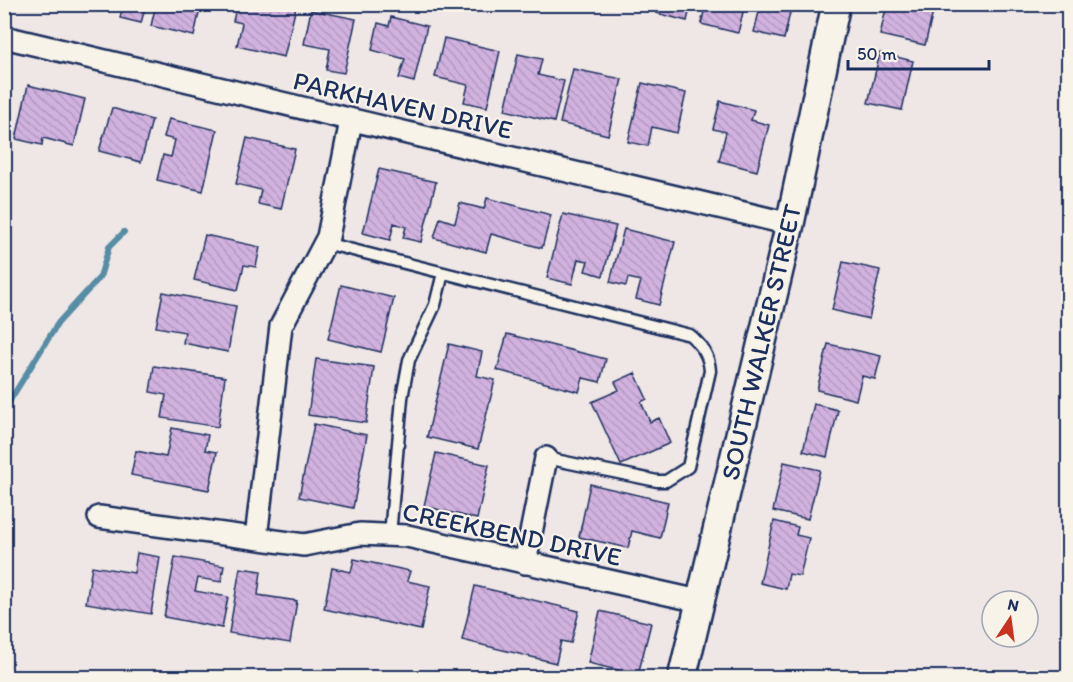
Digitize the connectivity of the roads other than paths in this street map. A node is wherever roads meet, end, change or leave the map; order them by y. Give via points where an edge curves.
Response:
1 (836, 4) edge
2 (4, 38) edge
3 (351, 121) junction
4 (790, 224) junction
5 (325, 243) junction
6 (443, 273) junction
7 (546, 458) joint
8 (99, 517) dead end
9 (390, 535) junction
10 (256, 538) junction
11 (525, 563) junction
12 (699, 601) junction
13 (681, 678) edge

1 - 4 street, SOUTH WALKER STREET
2 - 3 street, PARKHAVEN DRIVE
3 - 4 street, PARKHAVEN DRIVE
3 - 5 street
4 - 12 street, SOUTH WALKER STREET
5 - 6 lane
5 - 10 street via 282,326
6 - 7 lane via 690,335 710,359 688,467 666,481
6 - 9 lane via 435,305 408,360
7 - 11 street
8 - 10 street, CREEKBEND DRIVE
9 - 10 street, CREEKBEND DRIVE via 360,534 304,545
9 - 11 street, CREEKBEND DRIVE
11 - 12 street, CREEKBEND DRIVE
12 - 13 street, SOUTH WALKER STREET

